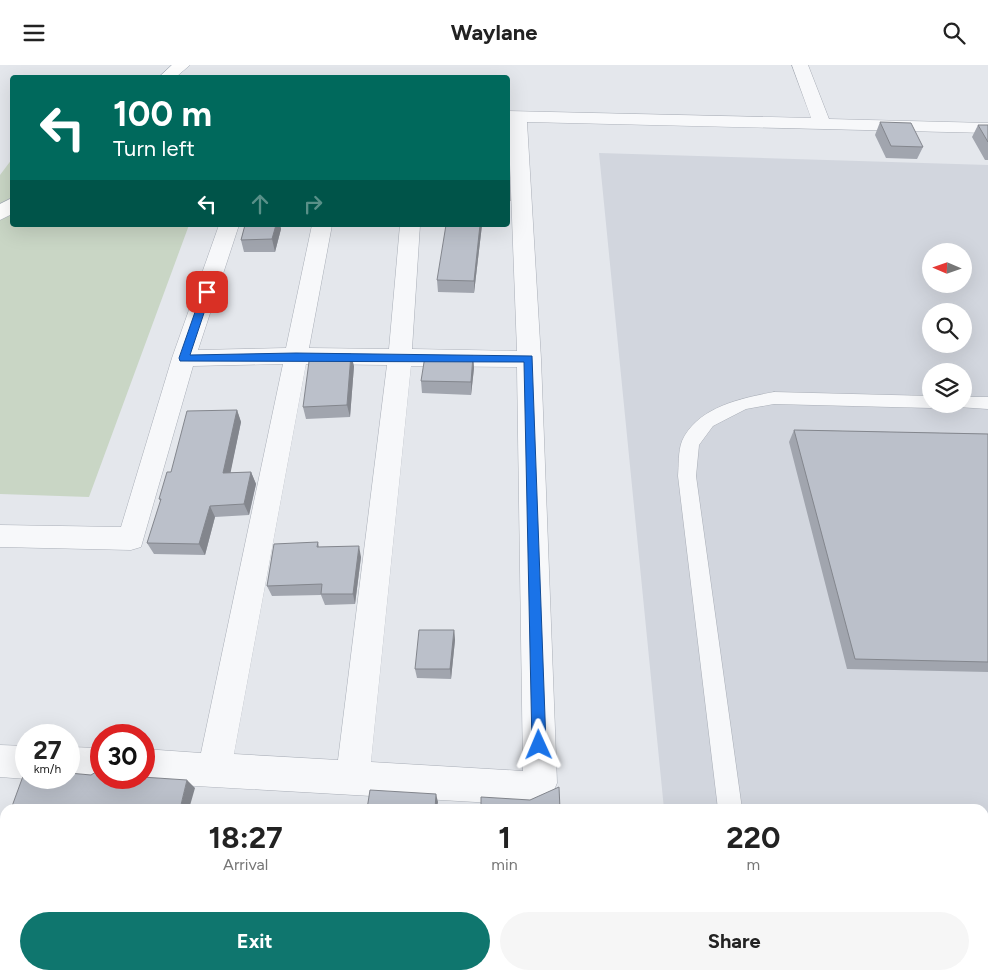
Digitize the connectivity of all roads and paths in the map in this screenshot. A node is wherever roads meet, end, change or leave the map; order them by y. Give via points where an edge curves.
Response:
1 (182, 65) edge
2 (800, 65) edge
3 (170, 75) edge
4 (513, 116) edge
5 (822, 123) junction
6 (988, 128) edge
7 (10, 206) edge
8 (0, 214) edge
9 (228, 227) edge
10 (322, 227) edge
11 (410, 227) edge
12 (296, 356) junction
13 (400, 357) junction
14 (184, 358) junction
15 (529, 359) junction
16 (922, 402) edge
17 (972, 403) edge
18 (988, 403) edge
19 (0, 536) edge
20 (0, 761) edge
21 (15, 761) edge
22 (155, 766) edge
23 (214, 769) junction
24 (353, 777) junction
25 (729, 804) edge

1 - 3 main road
2 - 5 street
4 - 5 street
4 - 15 street
5 - 6 street
7 - 8 main road
9 - 14 street
10 - 12 street
11 - 13 street
12 - 13 street
12 - 14 street
12 - 23 street
13 - 15 street
13 - 24 street
14 - 19 street via 131,539
15 - 24 street via 540,783 529,788
16 - 25 lane via 774,398 742,403 707,422 690,443 687,476
17 - 18 lane
20 - 21 street
22 - 23 street
23 - 24 street

